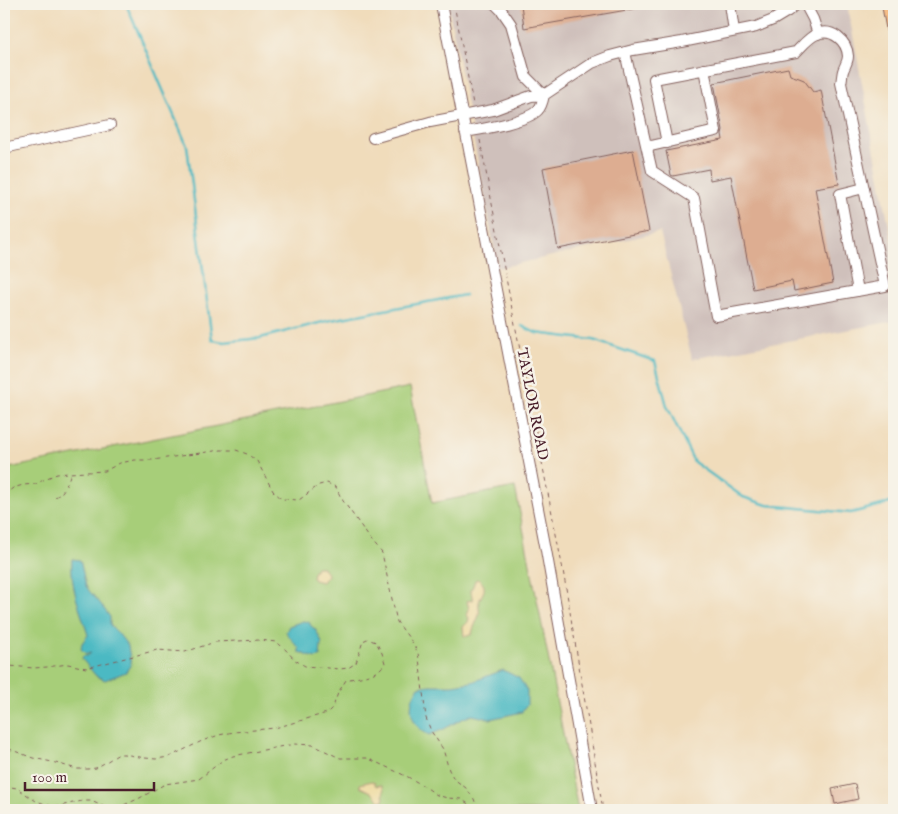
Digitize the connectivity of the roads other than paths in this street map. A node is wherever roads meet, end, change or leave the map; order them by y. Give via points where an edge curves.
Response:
1 (441, 4) edge
2 (495, 4) edge
3 (730, 4) edge
4 (796, 4) edge
5 (805, 4) edge
6 (889, 4) edge
7 (734, 31) junction
8 (894, 31) edge
9 (818, 34) junction
10 (625, 52) junction
11 (704, 69) junction
12 (544, 95) junction
13 (462, 116) junction
14 (110, 125) dead end
15 (465, 132) junction
16 (373, 138) dead end
17 (666, 143) junction
18 (646, 145) junction
19 (4, 148) edge
20 (864, 188) junction
21 (858, 291) junction
22 (592, 810) edge

1 - 13 street, TAYLOR ROAD
2 - 12 street via 511,24 526,77
3 - 7 street
4 - 7 street via 773,20
5 - 9 street
6 - 8 highway
7 - 10 street
9 - 11 street via 796,52
9 - 20 street via 833,34 846,48 848,58 841,83
10 - 12 street via 592,63
10 - 18 street
11 - 17 street via 716,131
11 - 17 street via 654,79
12 - 13 street
12 - 15 street via 539,110 530,115
13 - 15 street, TAYLOR ROAD
13 - 16 street
14 - 19 street
15 - 22 street, TAYLOR ROAD via 546,550
17 - 18 street
18 - 21 street via 652,171 694,198 716,316
20 - 21 street via 840,194
20 - 21 street via 885,286

